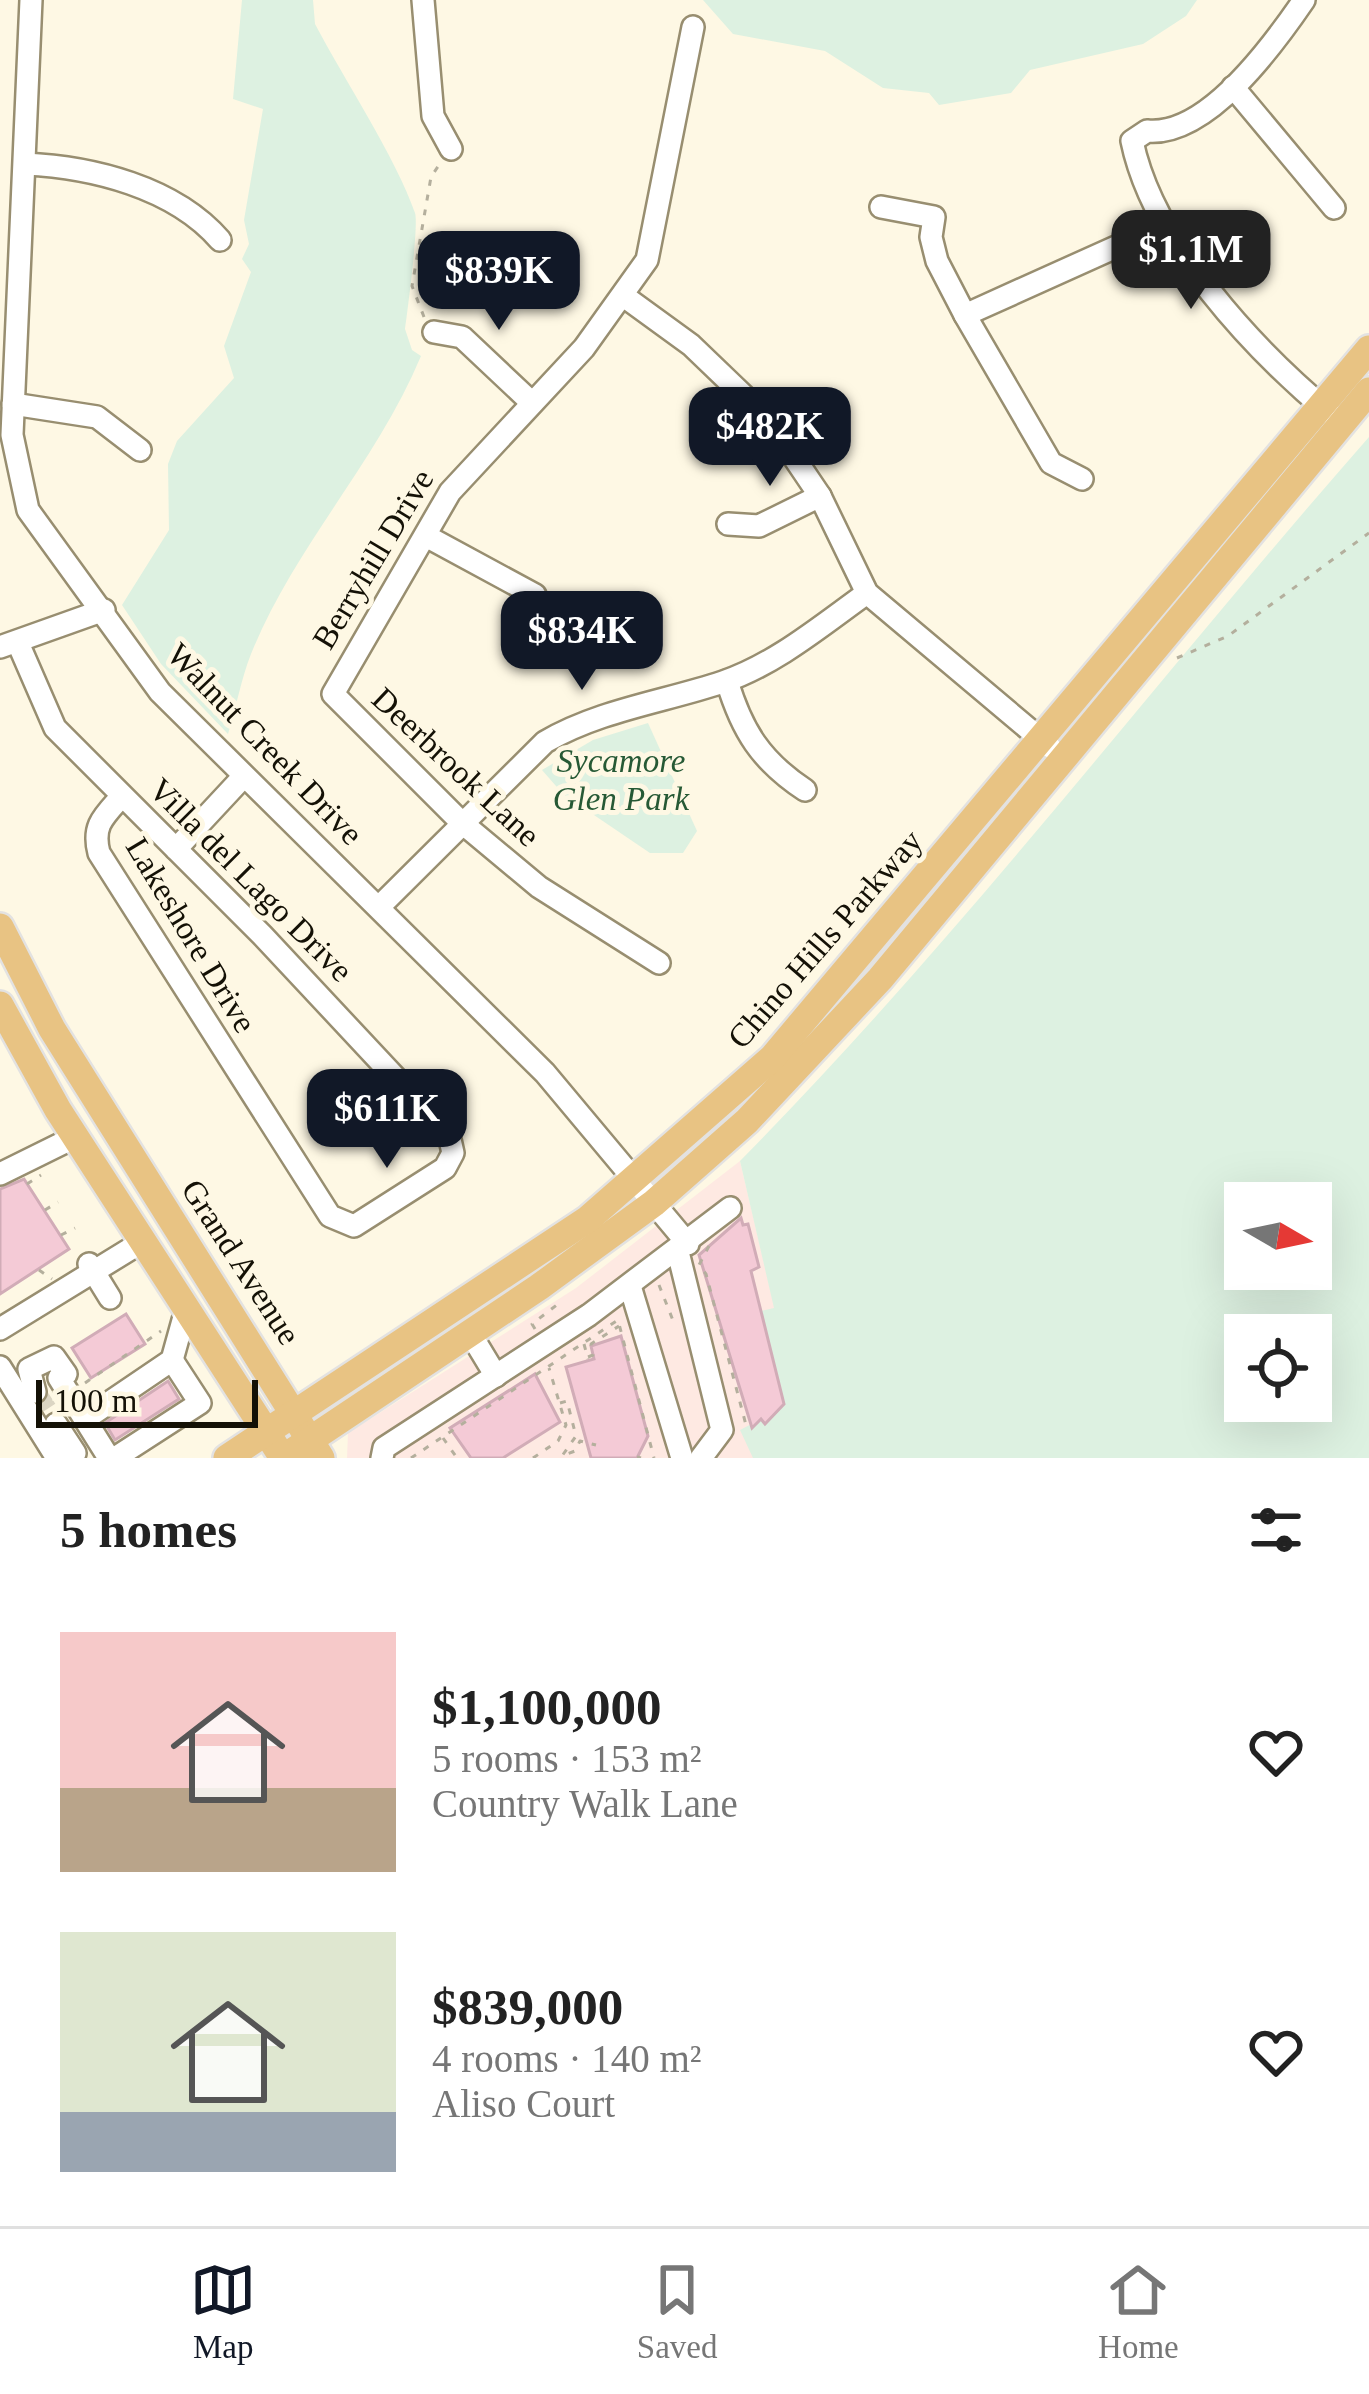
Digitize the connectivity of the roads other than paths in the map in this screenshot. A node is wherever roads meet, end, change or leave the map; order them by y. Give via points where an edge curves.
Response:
1 (32, 0) edge
2 (423, 0) edge
3 (1304, 0) edge
4 (693, 27) dead end
5 (1233, 87) junction
6 (451, 149) road end
7 (25, 164) junction
8 (881, 207) dead end
9 (1334, 208) dead end
10 (1168, 224) junction
11 (220, 241) dead end
12 (625, 297) junction
13 (964, 315) junction
14 (434, 332) road end
15 (1369, 349) edge
16 (1369, 391) edge
17 (531, 402) junction
18 (13, 404) junction
19 (1330, 414) junction
20 (140, 450) dead end
21 (1082, 479) dead end
22 (820, 496) junction
23 (728, 524) dead end
24 (426, 536) junction
25 (867, 593) junction
26 (535, 595) dead end
27 (104, 610) junction
28 (9, 645) edge
29 (727, 681) junction
30 (333, 694) joint
31 (1053, 750) junction
32 (244, 776) junction
33 (805, 790) dead end
34 (121, 797) junction
35 (461, 822) junction
36 (176, 849) junction
37 (379, 907) junction
38 (0, 928) edge
39 (659, 963) dead end
40 (0, 1005) edge
41 (103, 1110) junction
42 (72, 1132) junction
43 (452, 1154) joint
44 (0, 1164) edge
45 (0, 1174) edge
46 (632, 1175) junction
47 (654, 1203) junction
48 (722, 1215) road end
49 (143, 1237) junction
50 (683, 1248) junction
51 (91, 1268) junction
52 (636, 1289) junction
53 (110, 1298) dead end
54 (187, 1306) junction
55 (0, 1318) edge
56 (0, 1329) edge
57 (470, 1334) junction
58 (172, 1360) junction
59 (0, 1366) edge
60 (496, 1376) junction
61 (0, 1384) edge
62 (35, 1392) dead end
63 (85, 1419) junction
64 (56, 1424) tunnel mouth
65 (268, 1433) junction
66 (147, 1438) junction
67 (309, 1438) edge
68 (107, 1452) edge
69 (62, 1457) edge
70 (159, 1458) edge
71 (227, 1458) edge
72 (283, 1458) edge
73 (382, 1458) edge
74 (682, 1458) edge
75 (700, 1458) edge

1 - 7 street, Walnut Creek Drive
2 - 6 street via 433,116
3 - 5 street
4 - 12 street, Berryhill Drive via 658,225
5 - 9 street
5 - 10 street via 1190,120 1132,141
7 - 11 street via 91,170 175,205
7 - 18 street, Walnut Creek Drive
8 - 13 street via 934,217 938,261
10 - 13 street
10 - 19 street via 1243,331
12 - 17 street, Berryhill Drive
12 - 22 street via 742,392
13 - 21 street via 1051,463
14 - 17 street via 462,338
15 - 19 main road, Chino Hills Parkway
16 - 19 main road, Chino Hills Parkway
17 - 24 street, Berryhill Drive via 468,467
18 - 20 street via 97,417
18 - 27 street, Walnut Creek Drive via 16,472 28,510
19 - 31 main road, Chino Hills Parkway
22 - 23 street via 759,526
22 - 25 street
24 - 26 street
24 - 30 street, Berryhill Drive
25 - 29 street
25 - 31 street
27 - 28 street
27 - 32 street, Walnut Creek Drive via 160,692
28 - 34 street, Villa del Lago Drive via 55,728
29 - 33 street via 751,743
29 - 35 street via 573,726 524,759
30 - 35 street, Deerbrook Lane
31 - 46 main road, Chino Hills Parkway via 772,1058
31 - 47 main road, Chino Hills Parkway via 818,1052
32 - 36 street
32 - 37 street, Walnut Creek Drive
34 - 36 street, Villa del Lago Drive
34 - 43 street, Lakeshore Drive via 98,821 99,853 330,1216 354,1226 445,1168
35 - 37 street
35 - 39 street, Deerbrook Lane via 539,887
36 - 43 street, Villa del Lago Drive via 449,1135
37 - 46 street, Walnut Creek Drive via 545,1073
38 - 41 main road, Grand Avenue
40 - 42 main road, Grand Avenue
41 - 42 main road
41 - 67 main road, Grand Avenue
42 - 44 street
42 - 45 street
42 - 49 main road, Grand Avenue
46 - 47 street, Walnut Creek Drive
46 - 67 main road, Chino Hills Parkway
47 - 50 street, Walnut Creek Drive
47 - 57 main road, Chino Hills Parkway
48 - 50 street
49 - 51 street
49 - 54 main road, Grand Avenue
50 - 52 street
50 - 75 street via 722,1430
51 - 53 street
51 - 55 street
51 - 56 street
52 - 60 street
52 - 74 street
54 - 58 street
54 - 65 main road, Grand Avenue
57 - 60 street
57 - 67 main road, Chino Hills Parkway
58 - 63 street
58 - 66 street via 200,1403
59 - 69 street
60 - 73 street via 384,1448
61 - 69 street
62 - 63 street via 29,1369 49,1356
63 - 68 street
64 - 69 street
65 - 67 main road, Chino Hills Parkway
65 - 71 main road, Chino Hills Parkway
65 - 72 main road, Grand Avenue
66 - 68 street
66 - 70 street
67 - 72 main road, Chino Hills Parkway
68 - 69 street

